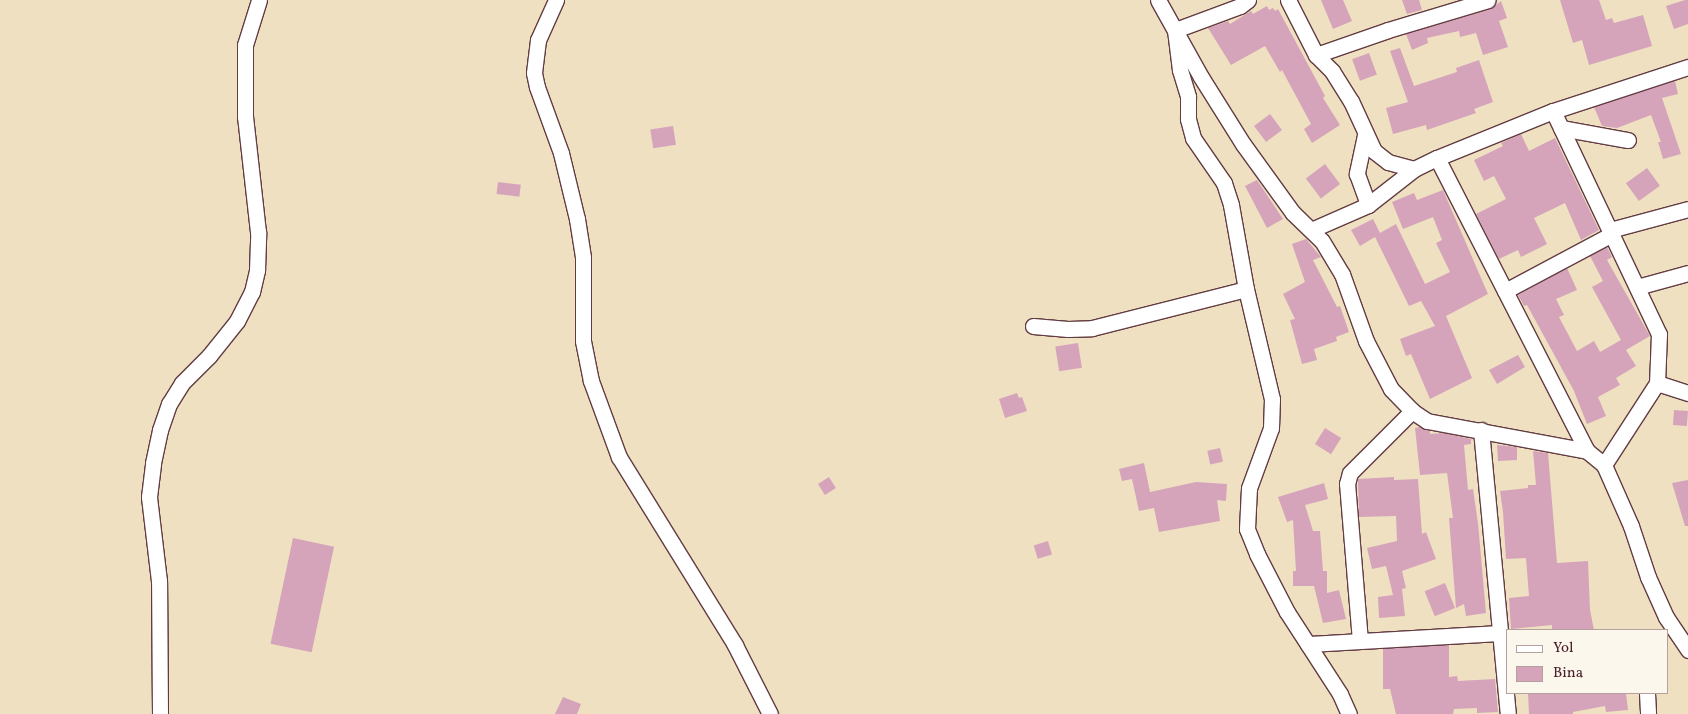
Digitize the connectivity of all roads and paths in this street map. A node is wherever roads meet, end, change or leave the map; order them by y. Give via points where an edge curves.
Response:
1 (259, 0) edge
2 (556, 0) edge
3 (1158, 0) edge
4 (1248, 0) edge
5 (1288, 0) edge
6 (1488, 0) edge
7 (1175, 30) junction
8 (1316, 55) junction
9 (1688, 67) edge
10 (1553, 111) junction
11 (1561, 128) junction
12 (1365, 135) junction
13 (1628, 140) dead end
14 (1437, 158) junction
15 (1414, 169) junction
16 (1368, 205) junction
17 (1688, 210) edge
18 (1311, 230) junction
19 (1611, 232) junction
20 (1688, 273) edge
21 (1637, 287) junction
22 (1246, 289) junction
23 (1505, 291) junction
24 (1033, 326) dead end
25 (1657, 383) junction
26 (1688, 394) edge
27 (1412, 411) junction
28 (1481, 430) junction
29 (1588, 451) junction
30 (1604, 465) junction
31 (1663, 624) edge
32 (1668, 629) edge
33 (1500, 633) junction
34 (1360, 641) junction
35 (1308, 644) junction
36 (1688, 650) edge
37 (1505, 662) edge
38 (1506, 679) edge
39 (1507, 694) edge
40 (1647, 694) edge
41 (160, 714) edge
42 (770, 714) edge
43 (1349, 714) edge
44 (1508, 714) edge
45 (1648, 714) edge

1 - 41 street via 244,45 244,117 258,232 258,270 252,292 237,321 210,356 182,383 169,404 153,463 149,497 159,581
2 - 42 street via 538,40 534,73 561,153 576,219 583,258 583,340 591,381 619,456 731,637
3 - 7 street
4 - 7 street via 1240,6
5 - 8 street
6 - 8 street
7 - 18 street via 1243,144 1293,212
7 - 22 street via 1193,138 1224,183
8 - 12 street via 1332,70
9 - 10 street
10 - 11 street
10 - 14 street
11 - 13 street
11 - 19 street
12 - 15 street via 1374,151 1388,162
12 - 16 street via 1357,174
14 - 15 street
14 - 23 street
15 - 16 street
16 - 18 street
17 - 19 street
18 - 27 street via 1322,240 1342,274 1366,341 1391,389
19 - 21 street
19 - 23 street
20 - 21 street
21 - 25 street via 1659,334
22 - 24 street via 1092,328
22 - 35 street via 1272,399 1271,428 1249,488 1247,529 1256,554
23 - 29 street
25 - 26 street
25 - 30 street
27 - 28 street via 1427,421
27 - 34 street via 1350,473 1347,484
28 - 29 street
28 - 33 street
29 - 30 street
30 - 31 street via 1631,526
32 - 36 street
33 - 34 street
33 - 37 street
34 - 35 street
35 - 43 street
37 - 38 street
39 - 44 street
40 - 45 street

